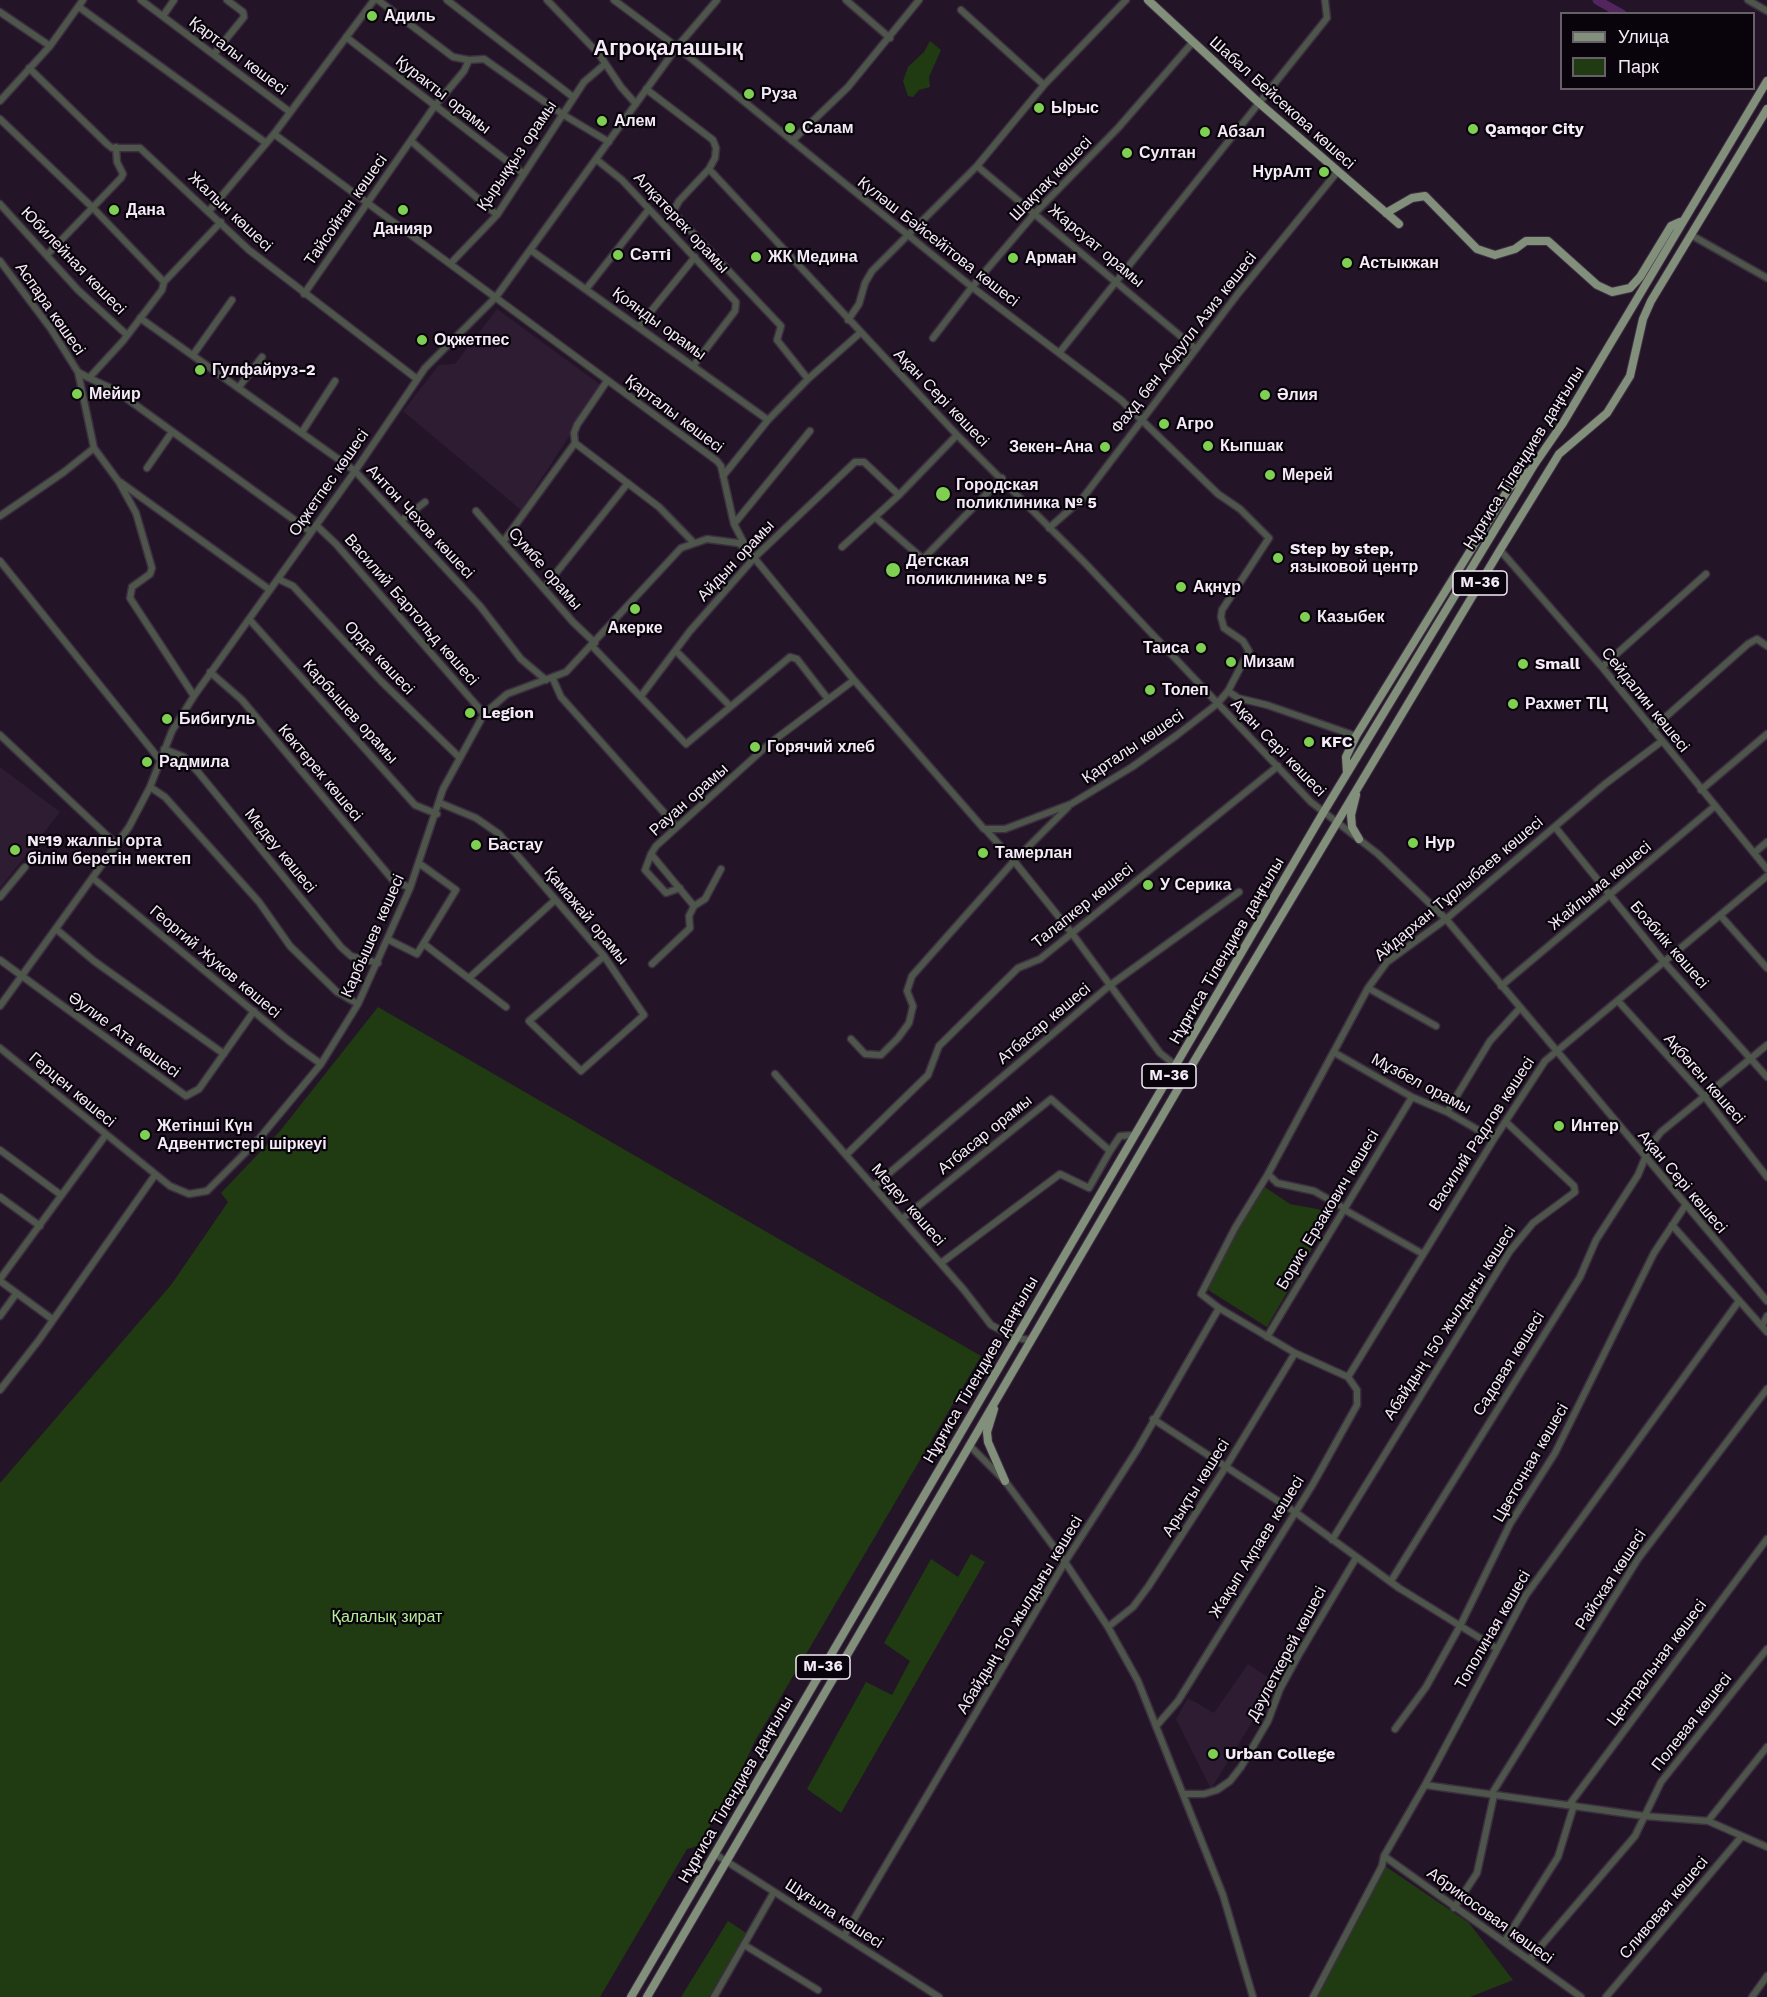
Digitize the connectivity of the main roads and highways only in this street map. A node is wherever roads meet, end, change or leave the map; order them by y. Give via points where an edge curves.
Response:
1 (1148, 0) edge
2 (1767, 81) edge
3 (1767, 109) edge
4 (1734, 134) junction
5 (1746, 142) junction
6 (1386, 213) junction
7 (1682, 221) junction
8 (1399, 224) dead end
9 (1547, 446) junction
10 (1559, 454) junction
11 (1534, 465) junction
12 (1447, 609) junction
13 (1459, 619) junction
14 (1389, 704) junction
15 (1366, 721) junction
16 (1347, 773) junction
17 (1359, 784) junction
18 (1359, 839) road end
19 (997, 1397) junction
20 (1005, 1481) road end
21 (631, 1997) edge
22 (646, 1997) edge

1 - 6 main road, Шабал Бейсекова көшесі
2 - 4 main road, Нұрғиса Тілендиев даңғылы / M-36
3 - 5 main road, Нұрғиса Тілендиев даңғылы / M-36
4 - 5 main road
4 - 7 main road, Нұрғиса Тілендиев даңғылы / M-36
5 - 10 main road, Нұрғиса Тілендиев даңғылы / M-36 via 1643,319 1630,376 1601,420
6 - 7 main road via 1412,198 1425,196 1477,249 1495,255 1526,241 1548,241 1598,285 1612,292 1629,288 1640,277 1671,226
6 - 8 main road, Шабал Бейсекова көшесі
7 - 9 main road, Нұрғиса Тілендиев даңғылы / M-36
9 - 10 main road
9 - 11 main road, Нұрғиса Тілендиев даңғылы / M-36
10 - 13 main road, Нұрғиса Тілендиев даңғылы / M-36
11 - 12 main road, Нұрғиса Тілендиев даңғылы / M-36
11 - 15 main road via 1509,488
12 - 13 main road via 1450,616
12 - 14 main road, Нұрғиса Тілендиев даңғылы / M-36
13 - 17 main road, Нұрғиса Тілендиев даңғылы / M-36
14 - 15 main road
14 - 16 main road, Нұрғиса Тілендиев даңғылы / M-36
15 - 16 main road via 1346,757
16 - 21 main road, Нұрғиса Тілендиев даңғылы / M-36
17 - 18 main road via 1351,815
17 - 19 main road, Нұрғиса Тілендиев даңғылы / M-36
19 - 20 main road via 987,1432
19 - 22 main road, Нұрғиса Тілендиев даңғылы / M-36

